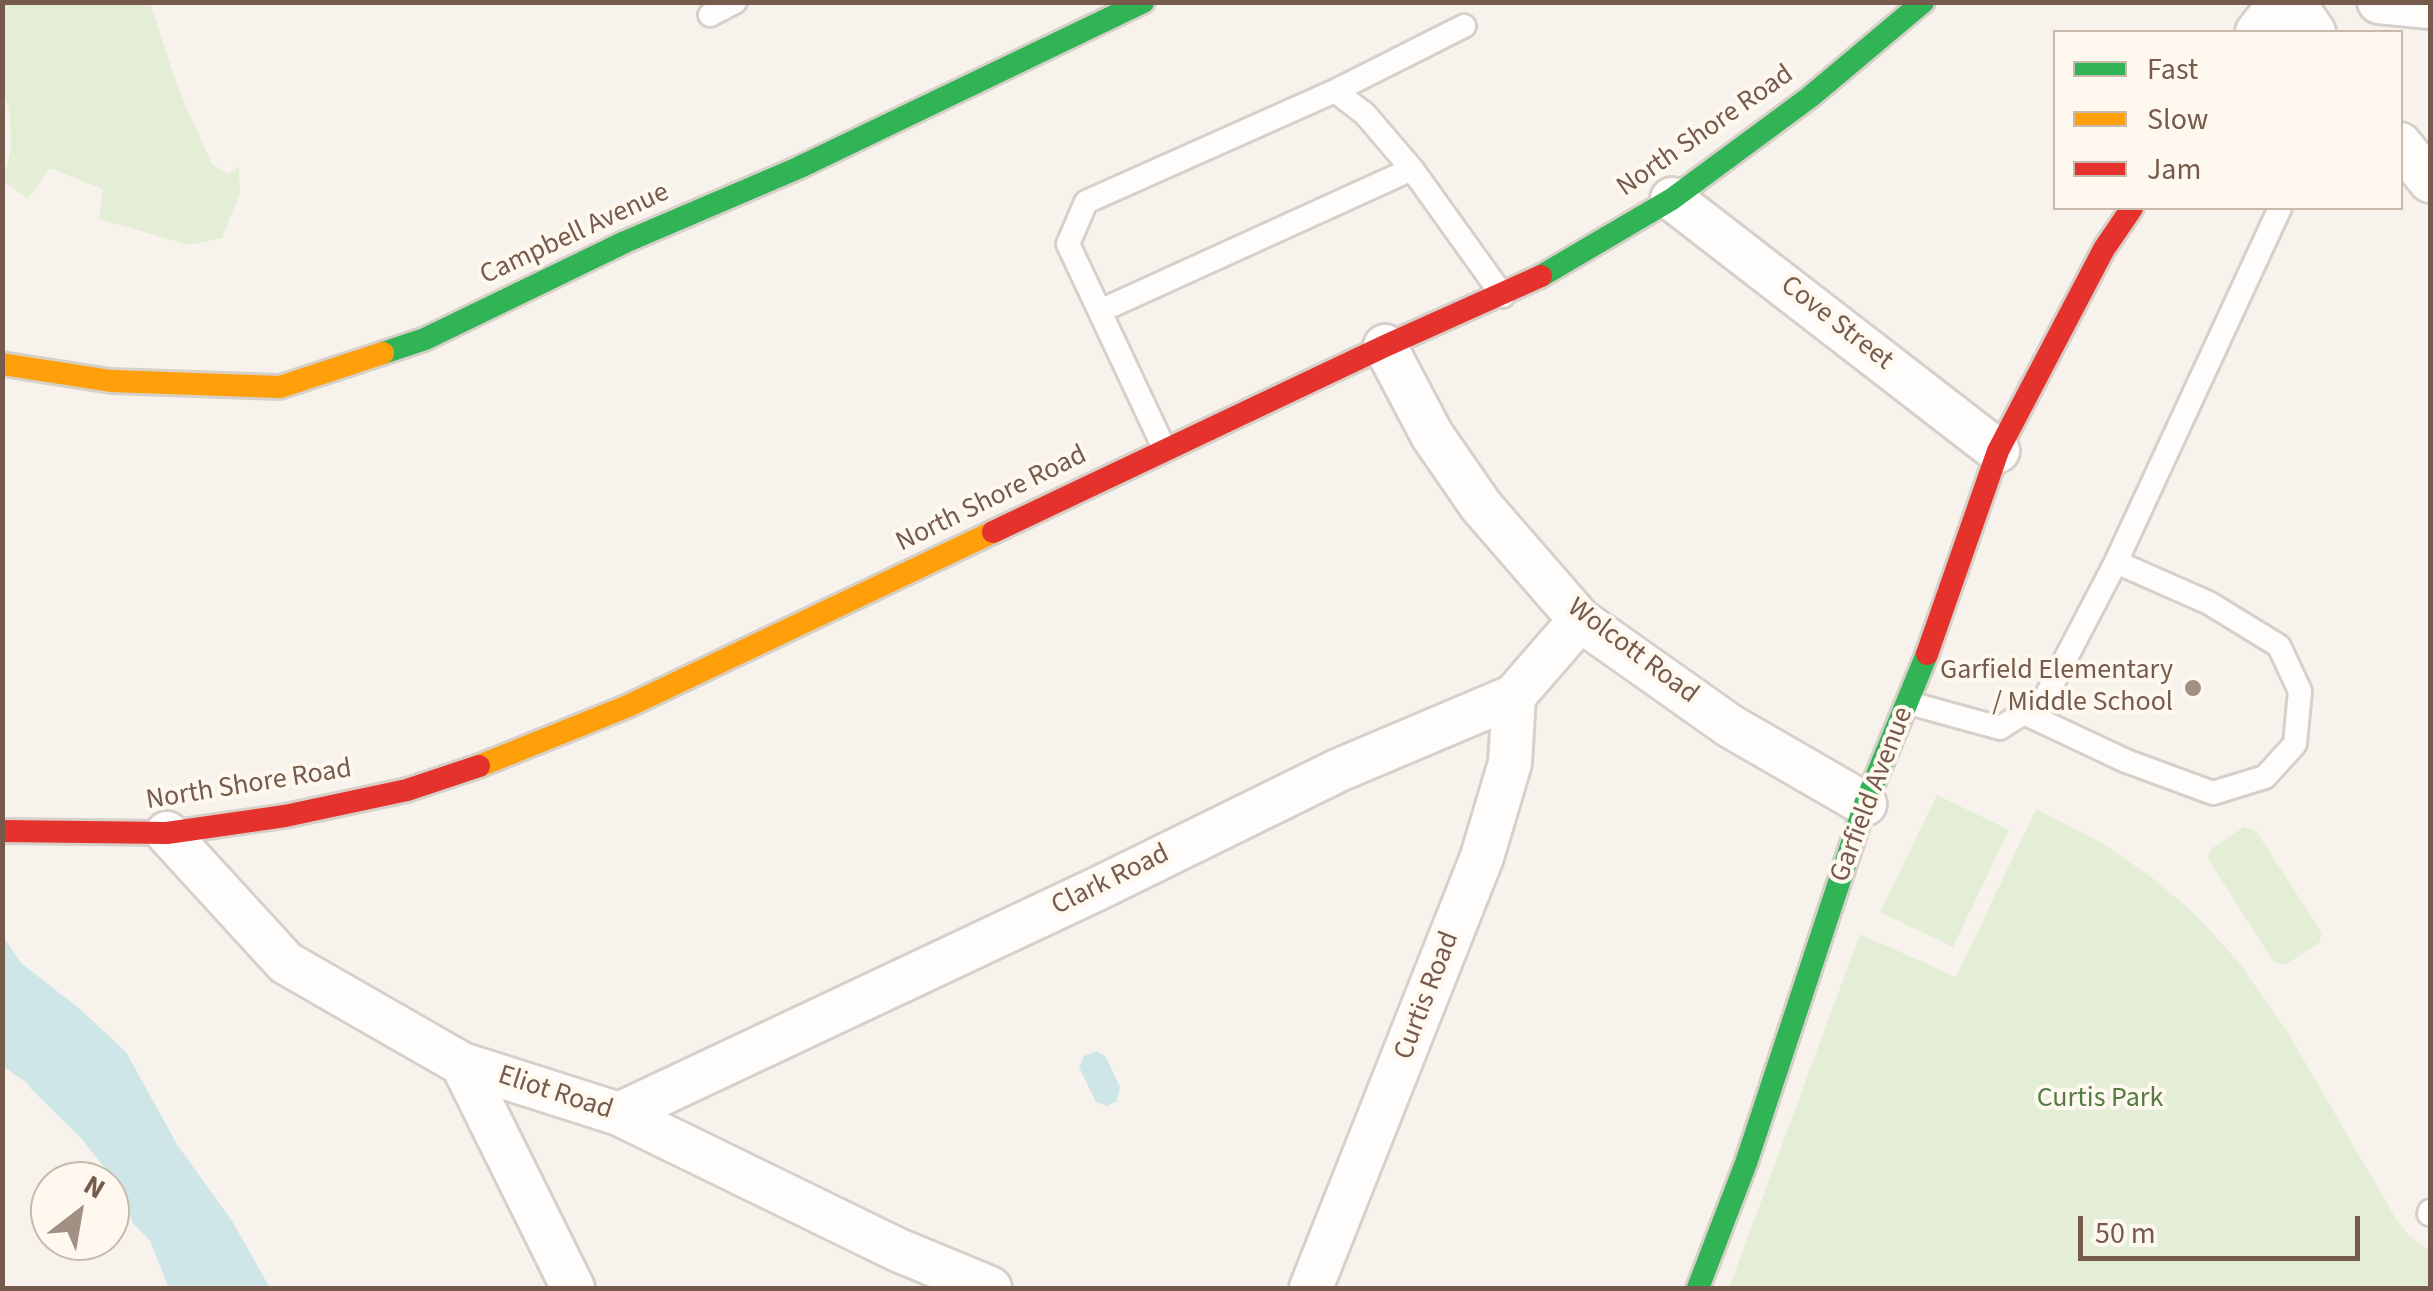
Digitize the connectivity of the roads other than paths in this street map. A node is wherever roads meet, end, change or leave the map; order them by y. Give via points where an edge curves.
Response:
1 (735, 2) edge
2 (1142, 2) edge
3 (1923, 2) edge
4 (2280, 2) edge
5 (2292, 2) edge
6 (2379, 2) edge
7 (2430, 7) edge
8 (710, 15) dead end
9 (1464, 26) dead end
10 (2259, 30) edge
11 (2313, 30) edge
12 (1335, 90) junction
13 (2403, 148) edge
14 (1412, 169) junction
15 (2430, 181) edge
16 (1672, 198) junction
17 (2131, 210) edge
18 (2279, 210) edge
19 (1503, 296) junction
20 (1100, 311) junction
21 (1385, 346) junction
22 (2, 364) edge
23 (1166, 450) junction
24 (1998, 450) junction
25 (2116, 562) junction
26 (1580, 620) junction
27 (1514, 696) junction
28 (1909, 703) junction
29 (2024, 713) junction
30 (1865, 804) junction
31 (2, 831) edge
32 (167, 833) junction
33 (462, 1064) junction
34 (618, 1114) junction
35 (574, 1288) edge
36 (990, 1288) edge
37 (1311, 1288) edge
38 (1698, 1288) edge

1 - 8 lane
2 - 22 street, Campbell Avenue via 425,339 280,387 111,381
3 - 16 street, North Shore Road
4 - 10 street
5 - 11 street
6 - 7 street
9 - 12 lane
12 - 14 lane via 1366,114
12 - 20 lane via 1086,202 1068,244
13 - 15 street
14 - 19 lane
14 - 20 lane
16 - 19 street, North Shore Road
16 - 24 street, Cove Street
17 - 24 street, Garfield Avenue
18 - 25 lane
19 - 21 street, North Shore Road
20 - 23 lane
21 - 23 street, North Shore Road
21 - 26 street, Wolcott Road via 1432,435 1481,506
23 - 32 street, North Shore Road via 628,706 502,759 407,790
24 - 28 street, Garfield Avenue
25 - 29 lane via 2044,700
25 - 29 lane via 2209,602 2279,646 2300,691 2296,744 2265,777 2214,792 2126,761
26 - 27 street, Clark Road
26 - 30 street, Wolcott Road via 1730,726
27 - 34 street, Clark Road via 1339,770
27 - 37 street, Curtis Road via 1510,763 1482,857
28 - 29 lane via 2000,728
28 - 30 street, Garfield Avenue
30 - 38 street, Garfield Avenue
31 - 32 street, North Shore Road
32 - 33 street, Eliot Road via 286,963
33 - 34 street, Eliot Road
33 - 35 street
34 - 36 street, Eliot Road

